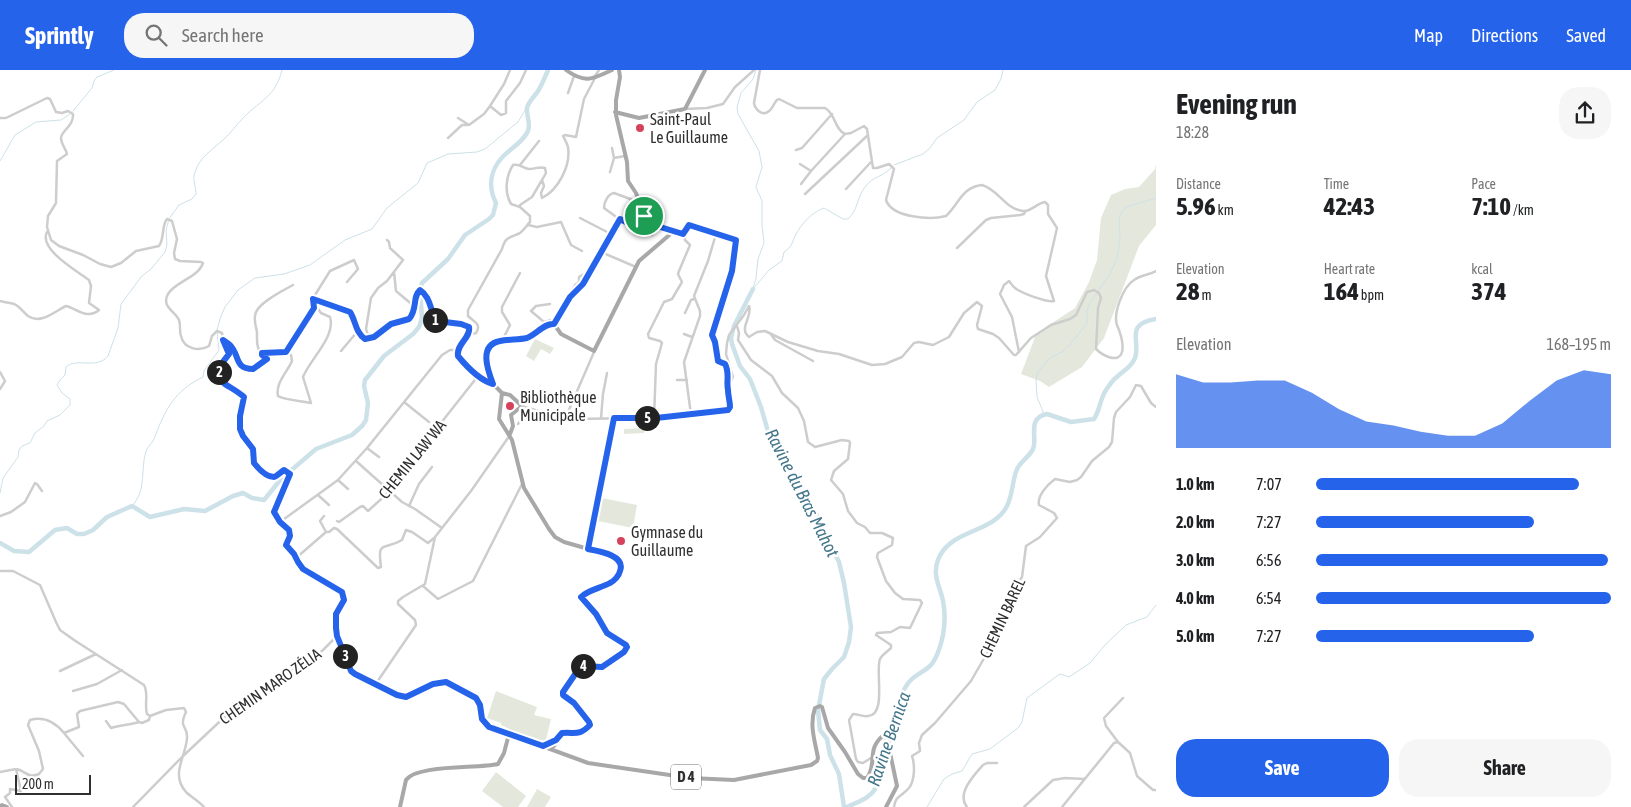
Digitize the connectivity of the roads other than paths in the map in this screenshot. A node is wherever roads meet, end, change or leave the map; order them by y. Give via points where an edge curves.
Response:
1 (510, 70) edge
2 (526, 70) edge
3 (566, 70) edge
4 (599, 70) edge
5 (612, 70) edge
6 (619, 70) edge
7 (705, 70) edge
8 (754, 70) edge
9 (760, 70) edge
10 (574, 76) junction
11 (595, 78) junction
12 (568, 93) dead end
13 (490, 106) junction
14 (685, 109) junction
15 (615, 112) junction
16 (832, 114) junction
17 (0, 118) edge
18 (458, 118) dead end
19 (467, 125) junction
20 (846, 134) junction
21 (868, 134) junction
22 (448, 138) dead end
23 (539, 141) dead end
24 (612, 148) dead end
25 (796, 150) dead end
26 (625, 156) junction
27 (614, 158) junction
28 (871, 162) junction
29 (800, 164) dead end
30 (520, 165) junction
31 (811, 171) junction
32 (610, 172) dead end
33 (542, 180) junction
34 (801, 184) dead end
35 (846, 189) dead end
36 (805, 194) dead end
37 (639, 200) junction
38 (520, 207) junction
39 (1025, 212) junction
40 (644, 216) junction
41 (580, 218) dead end
42 (620, 219) junction
43 (528, 225) junction
44 (634, 226) junction
45 (674, 231) junction
46 (47, 232) junction
47 (611, 234) junction
48 (683, 234) junction
49 (716, 234) junction
50 (652, 235) dead end
51 (387, 240) dead end
52 (957, 248) dead end
53 (582, 251) dead end
54 (601, 252) junction
55 (636, 267) junction
56 (590, 271) junction
57 (1156, 271) edge
58 (394, 272) junction
59 (520, 273) dead end
60 (347, 282) dead end
61 (293, 285) dead end
62 (570, 297) junction
63 (314, 299) junction
64 (694, 299) junction
65 (0, 301) edge
66 (314, 303) junction
67 (550, 304) dead end
68 (415, 307) junction
69 (685, 313) dead end
70 (554, 324) junction
71 (736, 327) junction
72 (357, 332) junction
73 (770, 333) junction
74 (684, 334) dead end
75 (468, 335) junction
76 (692, 337) junction
77 (369, 338) junction
78 (223, 340) junction
79 (502, 340) junction
80 (457, 350) junction
81 (341, 351) dead end
82 (594, 351) junction
83 (286, 352) junction
84 (1019, 352) junction
85 (262, 355) junction
86 (813, 361) dead end
87 (0, 372) edge
88 (607, 374) dead end
89 (478, 376) junction
90 (677, 380) dead end
91 (687, 380) junction
92 (493, 384) junction
93 (0, 389) edge
94 (728, 392) junction
95 (502, 393) junction
96 (404, 402) junction
97 (522, 406) junction
98 (1156, 407) edge
99 (529, 408) junction
100 (690, 415) junction
101 (601, 418) junction
102 (614, 418) junction
103 (654, 418) junction
104 (565, 419) junction
105 (429, 422) dead end
106 (518, 424) dead end
107 (510, 434) junction
108 (367, 448) junction
109 (379, 457) dead end
110 (356, 461) junction
111 (432, 467) dead end
112 (338, 480) junction
113 (522, 484) junction
114 (348, 489) dead end
115 (42, 491) dead end
116 (390, 491) junction
117 (318, 495) junction
118 (329, 505) dead end
119 (409, 506) junction
120 (0, 516) edge
121 (324, 516) dead end
122 (337, 521) dead end
123 (280, 522) junction
124 (442, 528) junction
125 (326, 532) junction
126 (435, 537) junction
127 (588, 549) junction
128 (296, 558) junction
129 (0, 571) edge
130 (423, 586) junction
131 (337, 636) junction
132 (96, 654) junction
133 (122, 670) junction
134 (60, 671) dead end
135 (375, 685) junction
136 (73, 691) dead end
137 (1123, 698) dead end
138 (150, 716) junction
139 (106, 721) dead end
140 (139, 722) junction
141 (64, 733) junction
142 (509, 734) junction
143 (1118, 742) junction
144 (552, 745) junction
145 (543, 746) junction
146 (549, 749) junction
147 (556, 752) junction
148 (83, 756) dead end
149 (182, 757) junction
150 (871, 758) junction
151 (996, 763) dead end
152 (16, 769) junction
153 (0, 772) edge
154 (1085, 779) junction
155 (1156, 791) edge
156 (0, 807) edge
157 (7, 807) edge
158 (12, 807) edge
159 (133, 807) edge
160 (204, 807) edge
161 (400, 807) edge
162 (886, 807) edge
163 (894, 807) edge
164 (966, 807) edge
165 (1024, 807) edge
166 (1062, 807) edge

1 - 13 street
2 - 13 street via 506,101 506,113 501,115
3 - 10 main road
4 - 11 street
5 - 11 main road
6 - 15 main road
7 - 14 main road
8 - 14 street via 735,87 723,104
9 - 16 street via 754,97 755,108 759,112 769,112 780,100 797,108 825,108
10 - 11 main road
10 - 12 street
11 - 33 street via 584,99 576,137 563,136 568,149 563,177 542,198
13 - 19 street
14 - 15 main road via 641,118
15 - 26 main road
16 - 20 street via 838,129
16 - 25 street via 802,148
17 - 46 street via 47,98 56,112 73,114 71,124 62,134 67,154 57,161 57,195 48,216
18 - 19 street
19 - 22 street via 462,125
20 - 21 street via 864,126
20 - 31 street
21 - 28 street
21 - 36 street
23 - 30 street
24 - 27 street
26 - 27 street
26 - 37 main road via 628,181
27 - 32 street
28 - 35 street
28 - 39 street via 873,168 889,164 893,167 886,200 901,214 933,218 946,216 967,190 982,186 994,190 1012,208
29 - 31 street
30 - 33 street via 530,169 545,168
30 - 38 street via 514,165 507,179 509,201
31 - 34 street
33 - 38 street via 535,193
37 - 40 main road
37 - 42 street via 611,193 604,208
38 - 43 street via 530,216
39 - 52 street via 986,220
39 - 84 street via 1045,202 1057,228 1046,276 1055,300 1047,302 1015,288 1009,281 1001,289 1000,294 1012,317
40 - 44 street
40 - 45 main road via 657,226
41 - 47 street
42 - 44 street
42 - 47 street
43 - 53 street via 537,227 561,222 571,245
43 - 75 street via 504,240 468,310 468,316 478,327 476,333
44 - 50 street
45 - 48 street
45 - 55 main road via 642,257
46 - 65 street via 46,240 54,255 90,280 89,303 99,310 87,315 66,306 36,319 16,305
46 - 78 street via 59,246 111,267 136,251 159,246 163,240 165,220 172,221 177,239 174,259 201,262 203,265 170,292 166,300 169,309 179,319 182,339 192,348 202,350 209,346 216,331 222,333
47 - 54 street
48 - 49 street via 689,225
48 - 103 street via 690,245 678,274 682,282 672,299 664,302 648,334 649,338 662,343 656,364
49 - 64 street
49 - 94 street via 736,240 732,271 712,335 718,361 727,367
51 - 58 street via 390,248 403,260
54 - 55 street
54 - 56 street
55 - 82 main road
56 - 62 street
56 - 62 street via 580,277
57 - 84 street via 1132,282 1116,308 1122,351 1115,358 1109,358 1096,349 1101,298 1092,290 1087,292 1074,317 1051,324 1031,338
58 - 68 street via 396,291
58 - 77 street via 371,298 366,329
59 - 79 street via 502,307 510,325
60 - 63 street via 358,269 354,260 326,274
61 - 85 street via 274,295 256,312 258,348
62 - 70 street
63 - 66 street
63 - 72 street via 350,312
64 - 69 street via 691,299
64 - 76 street via 700,316
66 - 83 street
66 - 83 street via 332,322 330,334 304,374 311,403 278,396 280,383 292,361
67 - 70 street via 536,306 532,311 544,322 551,320
68 - 75 street via 420,290 424,292 437,321 466,325 470,328
68 - 77 street via 409,319 391,324
70 - 79 main road via 528,337
70 - 82 main road via 561,334
71 - 73 street via 749,306 750,316 744,327 746,336 749,338 760,331
71 - 94 street via 729,335 726,354 733,376
71 - 150 street via 738,340 751,360 772,376 782,393 798,408 811,446 815,448 849,441 848,459 834,470 831,480 844,494 848,511 857,523 870,533 894,538 892,545 877,557 889,586 903,599 920,600 922,603 910,628 876,635 891,645 880,661 878,708 869,716 853,714 849,720 856,759 863,763
72 - 77 street
72 - 81 street
73 - 84 street via 818,351 872,365 885,364 902,357 914,343 933,344 949,337 964,313 979,302 982,306 978,329 999,338 1014,355
73 - 86 street via 775,340
74 - 76 street
75 - 80 street
76 - 91 street via 684,362
78 - 85 street via 244,367 253,369 265,362 266,357
78 - 123 street via 229,354 222,362 219,378 221,383 244,397 240,429 253,449 254,463 271,476 284,470 290,474 274,510
79 - 92 main road via 494,343 487,353 486,365
80 - 89 street via 458,356
80 - 96 street via 442,355
82 - 104 street
83 - 85 street
87 - 93 street via 5,383
88 - 101 street
89 - 92 street
89 - 116 street, CHEMIN LAW WA
90 - 91 street
91 - 100 street
92 - 95 main road
94 - 100 street via 728,410
95 - 97 main road via 510,395
95 - 107 main road via 499,419
96 - 105 street
96 - 108 street
97 - 99 street
97 - 107 main road via 511,415 513,426
98 - 163 street, CHEMIN BAREL via 1141,386 1136,385 1130,398 1116,412 1109,447 1092,461 1081,478 1070,482 1055,479 1043,492 1038,503 1056,514 1056,518 1040,537 1026,546 1022,577 1007,603 998,634 971,681 922,735 920,751 912,756 911,784 898,796
99 - 104 street
99 - 106 street
100 - 103 street
101 - 102 street
101 - 104 street
102 - 103 street
102 - 127 street
107 - 113 main road
107 - 124 street
108 - 109 street
108 - 110 street
110 - 112 street
110 - 116 street
111 - 119 street via 419,484
112 - 114 street
112 - 117 street
113 - 127 main road via 555,537
113 - 130 street via 473,581 438,599
115 - 120 street via 35,483 25,502
116 - 119 street
116 - 122 street, CHEMIN LAW WA via 368,510 360,507
117 - 118 street
117 - 123 street
119 - 124 street
121 - 125 street via 320,521
123 - 128 street via 289,530 286,545
124 - 126 street
125 - 126 street via 337,529 378,568 381,566 381,548 402,540 407,530 428,543
125 - 128 street
126 - 130 street
127 - 144 main road via 618,559 620,573 613,581 583,595 582,599 607,633 627,647 602,667 583,666 578,670 563,694 590,725 578,734 562,733
128 - 131 street via 311,575 342,592 344,600 335,616
129 - 132 street via 13,571 40,585 60,630
130 - 135 street via 398,601 416,625
131 - 135 street via 351,671
131 - 149 street, CHEMIN MARO ZÉLIA via 322,650 232,710
132 - 133 street
132 - 134 street
133 - 136 street via 99,683
133 - 138 street via 145,687 146,710
135 - 142 street via 406,697 433,684 446,682 476,698 482,719 489,727
137 - 143 street via 1103,720
138 - 140 street via 149,720
138 - 149 street via 184,708 182,723 187,739
139 - 140 street via 111,728
140 - 141 street via 124,704 115,702 80,711 80,727
141 - 148 street
141 - 152 street via 54,723 39,718 30,720 28,725 43,769 33,776
142 - 145 main road, D 4
142 - 161 main road via 498,764 448,768 408,777
143 - 154 street
143 - 155 street via 1130,753 1137,776
144 - 145 main road
144 - 146 main road
144 - 147 main road
145 - 146 main road, D 4
146 - 147 main road, D 4
147 - 150 main road, D 4 via 588,763 690,778 719,780 758,776 817,761 812,730 817,706 822,707 828,728 863,778 869,775
149 - 159 street, CHEMIN MARO ZÉLIA
149 - 160 street via 178,768 182,786
150 - 162 main road, D 4 via 874,746 889,734 888,748 897,786
151 - 164 street via 983,765 964,791 962,798
152 - 153 street
152 - 158 street via 21,792 10,789 10,794 5,797
154 - 165 street via 1053,780
154 - 166 street
156 - 157 main road

